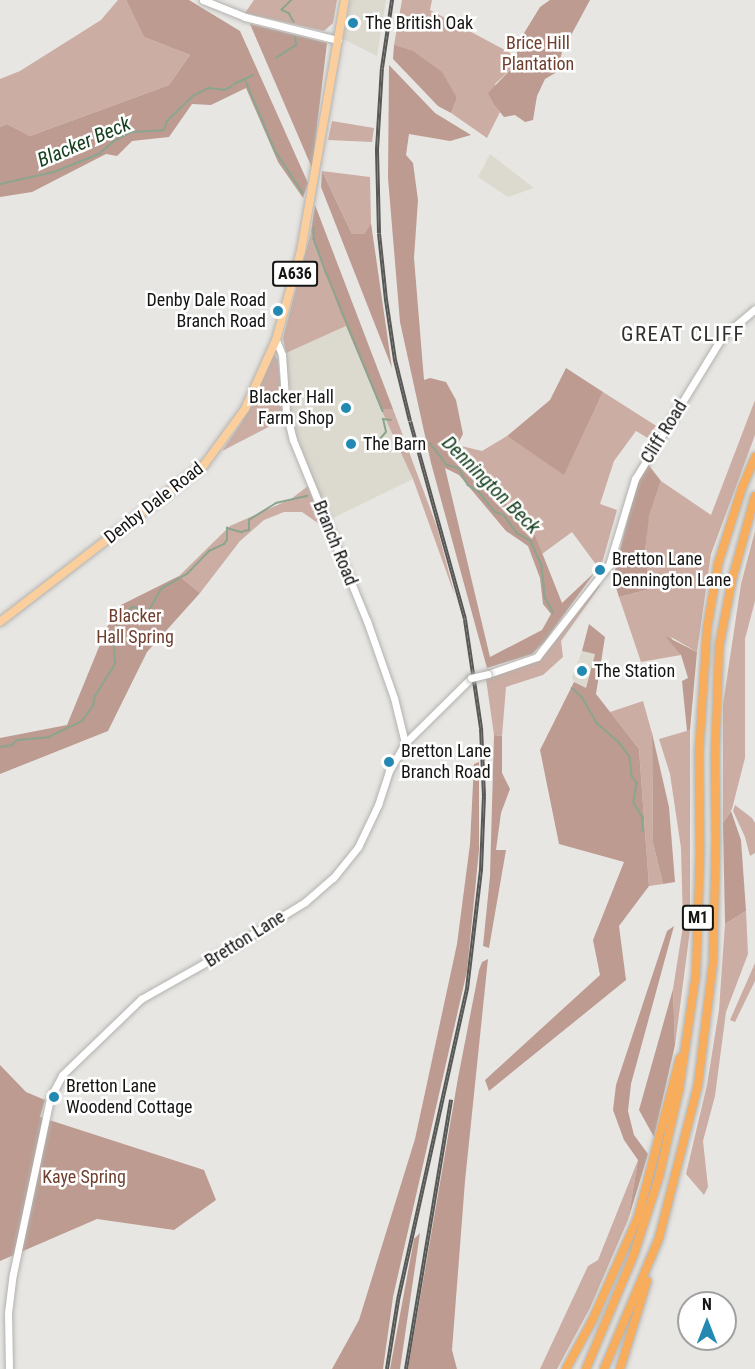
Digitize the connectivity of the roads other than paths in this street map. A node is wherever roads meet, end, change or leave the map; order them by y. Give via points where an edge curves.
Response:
1 (203, 0) edge
2 (345, 0) edge
3 (338, 40) junction
4 (755, 309) edge
5 (276, 340) junction
6 (755, 457) edge
7 (755, 496) edge
8 (603, 572) joint
9 (0, 622) edge
10 (405, 743) junction
11 (691, 1015) junction
12 (659, 1238) junction
13 (9, 1369) edge
14 (566, 1369) edge
15 (586, 1369) edge
16 (604, 1369) edge
17 (620, 1369) edge

1 - 3 street via 245,17
2 - 3 main road, Denby Dale Road / A636
3 - 5 main road, Denby Dale Road / A636 via 301,250
4 - 8 street, Cliff Road via 722,337 635,479 613,556
5 - 9 main road, Denby Dale Road / A636 via 245,409 204,465
5 - 10 street, Branch Road via 282,355 286,412 293,440 367,621
6 - 11 highway, M1 via 718,564 707,629 699,753 699,911
7 - 12 highway, M1 via 719,647 713,962 706,1029 698,1085
8 - 10 street, Bretton Lane, bridge via 537,657 471,678
10 - 13 street, Bretton Lane via 389,771 358,847 333,878 285,915 141,999 62,1075 50,1098 13,1274 8,1313
11 - 14 highway via 638,1217
11 - 15 highway, M1 via 659,1177 634,1254
12 - 16 highway, M1
12 - 17 highway

